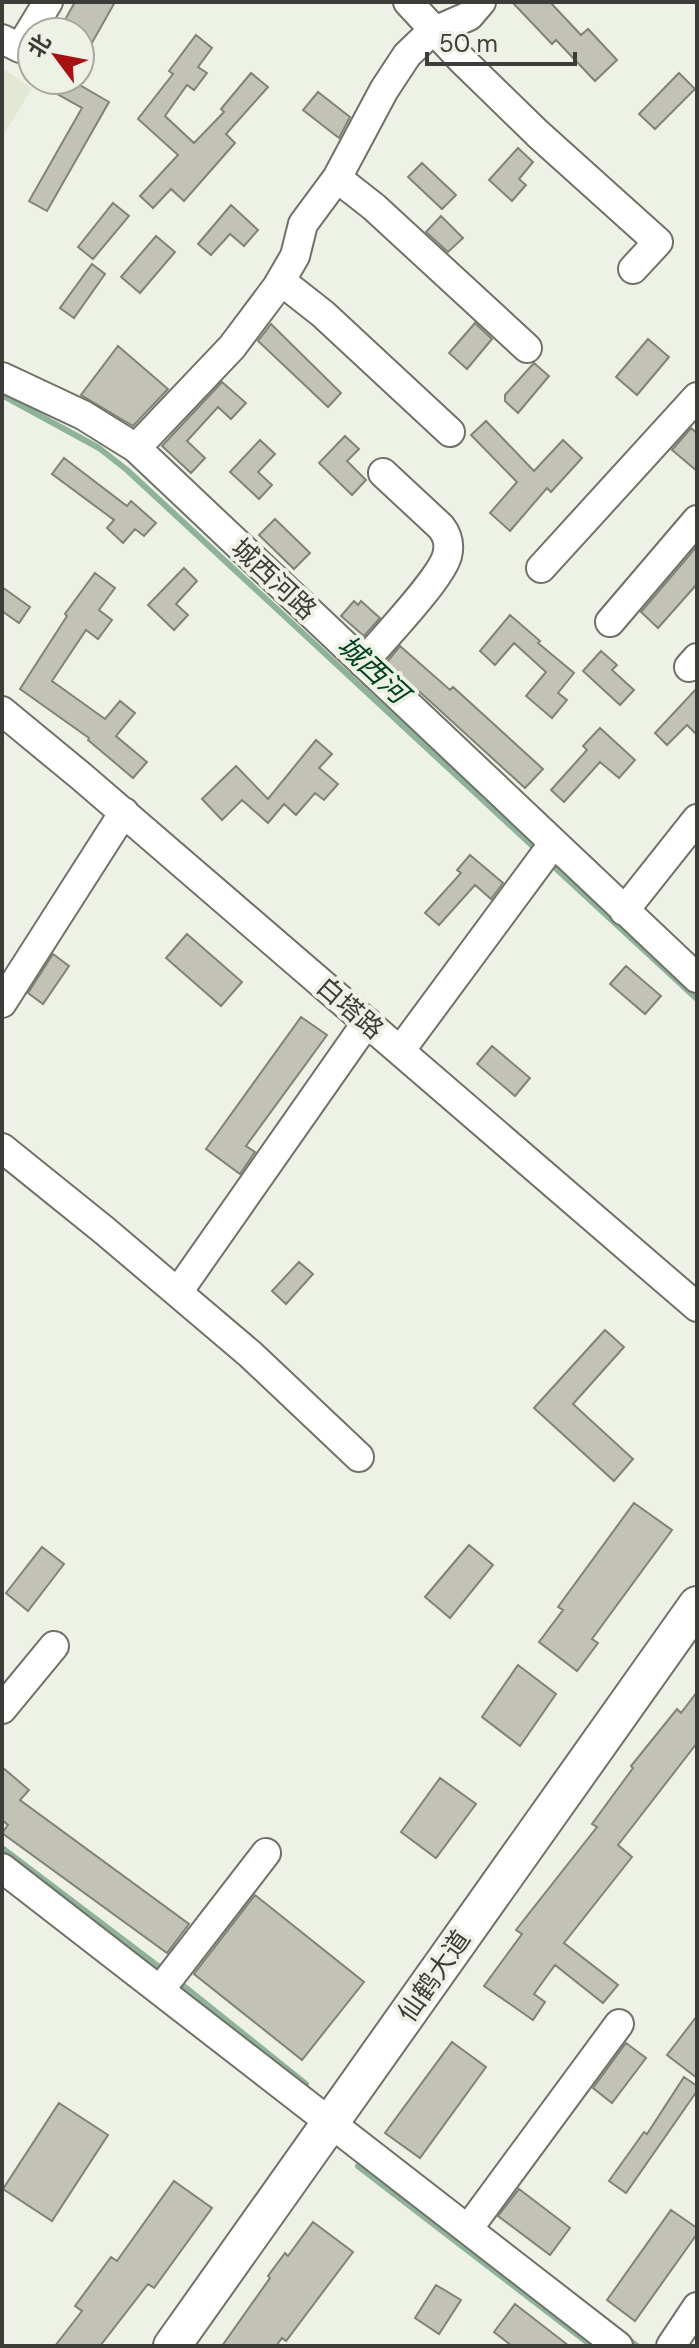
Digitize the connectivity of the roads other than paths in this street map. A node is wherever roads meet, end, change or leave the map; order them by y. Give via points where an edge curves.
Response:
1 (48, 2) edge
2 (408, 2) edge
3 (481, 2) edge
4 (435, 30) junction
5 (2, 39) edge
6 (337, 178) junction
7 (633, 269) dead end
8 (281, 281) junction
9 (527, 348) dead end
10 (2, 377) edge
11 (697, 397) edge
12 (450, 432) dead end
13 (136, 448) junction
14 (383, 473) dead end
15 (697, 520) edge
16 (541, 568) dead end
17 (610, 622) dead end
18 (363, 663) junction
19 (2, 711) edge
20 (124, 812) junction
21 (697, 819) edge
22 (546, 854) junction
23 (624, 911) junction
24 (697, 978) edge
25 (2, 1003) edge
26 (367, 1022) junction
27 (400, 1051) junction
28 (2, 1148) edge
29 (178, 1292) junction
30 (697, 1307) edge
31 (359, 1457) dead end
32 (697, 1605) edge
33 (54, 1646) dead end
34 (2, 1709) edge
35 (266, 1853) dead end
36 (2, 1868) edge
37 (160, 1990) junction
38 (619, 2024) dead end
39 (330, 2122) junction
40 (468, 2229) junction
41 (697, 2307) edge
42 (172, 2346) edge
43 (618, 2346) edge
44 (671, 2346) edge

1 - 5 street via 20,48
2 - 4 street
3 - 4 street via 469,16
4 - 6 street via 393,75
4 - 7 street via 549,145 658,242
6 - 8 street via 303,224 295,256
6 - 9 street
8 - 12 street
8 - 13 street via 232,347
10 - 13 street, 城西河路 via 94,421
11 - 16 street
13 - 18 street, 城西河路
14 - 18 street via 441,527 448,549 439,572
15 - 17 street
18 - 22 street, 城西河路
19 - 20 street, 白塔路
20 - 25 street
20 - 26 street, 白塔路
21 - 23 street
22 - 23 street, 城西河路
22 - 27 street
23 - 24 street, 城西河路
26 - 27 street, 白塔路
26 - 29 street
27 - 30 street, 白塔路
28 - 29 street
29 - 31 street
32 - 39 main road, 仙鹤大道
33 - 34 street
35 - 37 street
36 - 37 street
37 - 39 street
38 - 40 street
39 - 40 street
39 - 42 main road, 仙鹤大道
40 - 43 street
41 - 44 street

